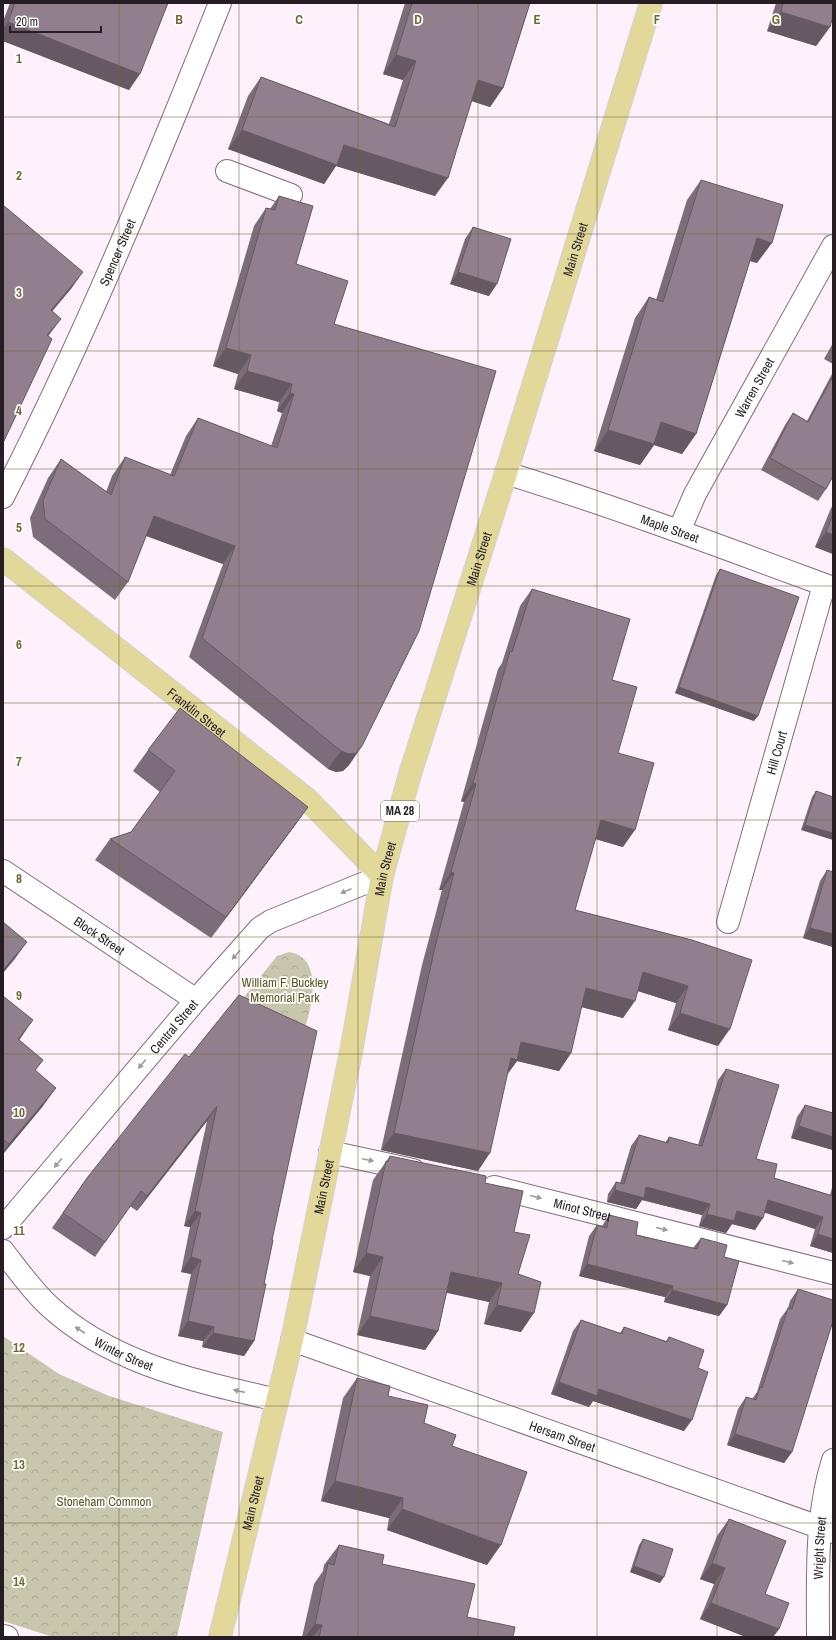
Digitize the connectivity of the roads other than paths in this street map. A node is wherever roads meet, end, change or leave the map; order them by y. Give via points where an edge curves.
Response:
1 (220, 3) edge
2 (652, 3) edge
3 (227, 171) dead end
4 (291, 195) dead end
5 (833, 246) edge
6 (506, 473) junction
7 (3, 497) edge
8 (679, 531) junction
9 (3, 559) edge
10 (829, 586) edge
11 (3, 871) edge
12 (382, 876) junction
13 (728, 922) dead end
14 (196, 1000) junction
15 (330, 1152) junction
16 (436, 1175) edge
17 (474, 1183) edge
18 (3, 1228) edge
19 (3, 1251) edge
20 (833, 1273) edge
21 (292, 1340) junction
22 (277, 1400) junction
23 (833, 1460) edge
24 (826, 1529) edge
25 (3, 1636) edge
26 (7, 1637) edge
27 (220, 1637) edge
28 (818, 1637) edge

1 - 7 street, Spencer Street via 106,281 56,391
2 - 6 main road, Main Street / MA 28
3 - 4 street
5 - 8 street, Warren Street via 694,494
6 - 8 street, Maple Street
6 - 12 main road, Main Street / MA 28 via 410,774
8 - 10 street, Maple Street
9 - 12 main road, Franklin Street via 308,800
10 - 13 street, Hill Court
11 - 14 street, Block Street
12 -> 14 street, Central Street via 265,924
12 - 15 main road, Main Street / MA 28 via 351,1052
14 -> 18 street, Central Street
15 -> 16 street
15 - 21 main road, Main Street / MA 28
17 -> 20 street, Minot Street
22 -> 19 street, Winter Street via 170,1374 119,1353 69,1323 47,1304
21 - 22 main road, Main Street / MA 28
21 - 24 street, Hersam Street
22 - 27 main road, Main Street / MA 28
23 - 24 street, Wright Street via 822,1501
24 - 28 street, Wright Street
25 - 26 street

